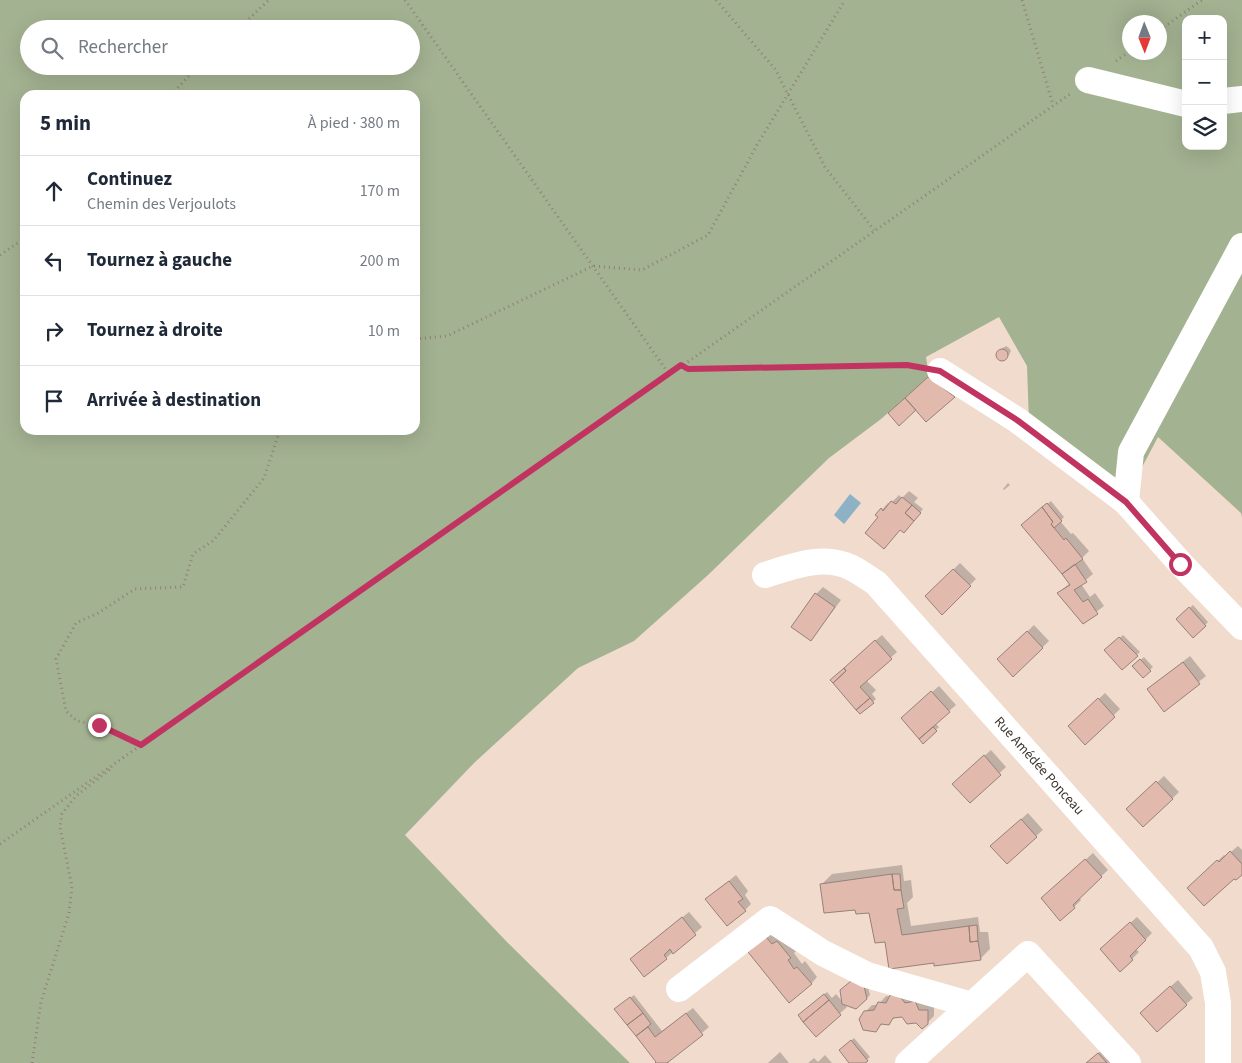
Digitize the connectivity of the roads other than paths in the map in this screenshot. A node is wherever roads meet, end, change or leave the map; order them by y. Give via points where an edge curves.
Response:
1 (1088, 80) road end
2 (1242, 99) edge
3 (1227, 101) edge
4 (1182, 103) edge
5 (1242, 246) edge
6 (940, 371) road end
7 (1126, 502) junction
8 (765, 575) dead end
9 (1242, 628) edge
10 (679, 989) dead end
11 (972, 1005) junction
12 (908, 1063) edge
13 (1128, 1063) edge
14 (1218, 1063) edge

1 - 4 street
2 - 3 street
5 - 7 street via 1131,452
6 - 7 street via 1017,420
7 - 9 street
8 - 14 street, Rue Amédée Ponceau via 806,563 826,561 851,568 876,583 1201,948 1213,972 1218,1003
10 - 11 street via 770,919 823,953 867,975
11 - 12 street
11 - 13 street via 1028,954

